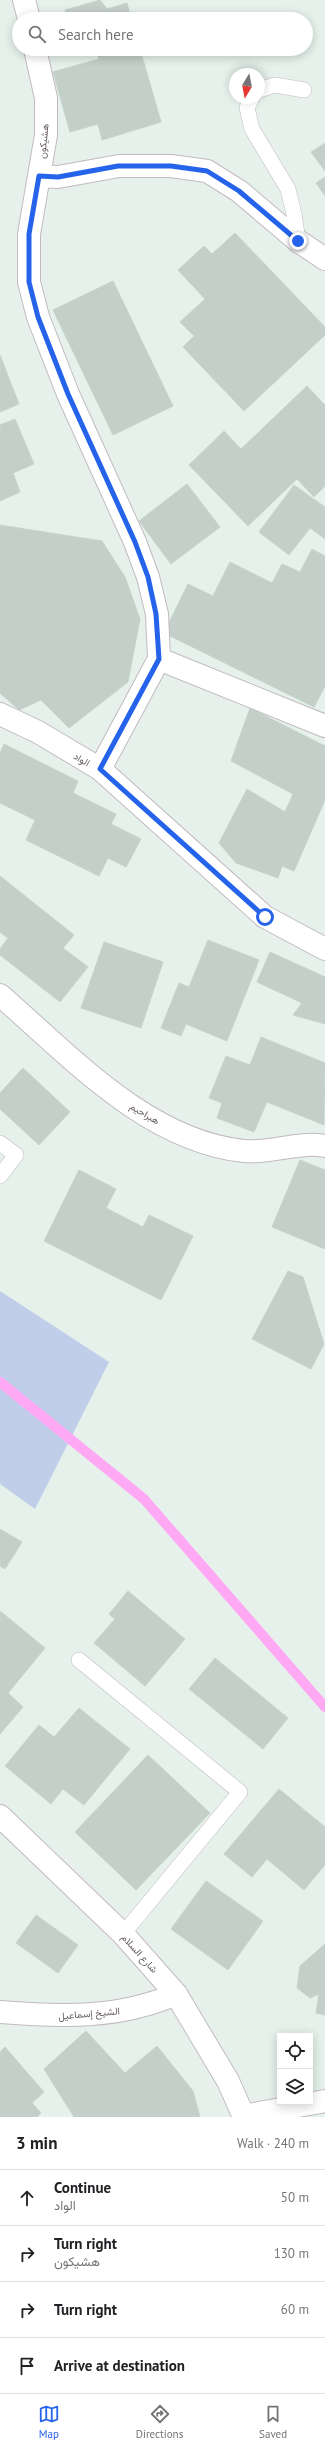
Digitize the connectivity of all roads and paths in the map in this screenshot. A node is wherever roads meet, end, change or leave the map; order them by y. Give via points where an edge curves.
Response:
1 (24, 0) edge
2 (27, 12) edge
3 (37, 56) edge
4 (265, 88) edge
5 (304, 90) dead end
6 (249, 104) edge
7 (39, 176) junction
8 (298, 241) junction
9 (325, 259) edge
10 (159, 659) junction
11 (0, 714) edge
12 (325, 726) edge
13 (100, 769) junction
14 (325, 949) edge
15 (0, 995) edge
16 (0, 1143) edge
17 (325, 1146) edge
18 (0, 1176) edge
19 (79, 1660) dead end
20 (0, 1816) edge
21 (123, 1934) junction
22 (176, 1994) junction
23 (0, 2012) edge
24 (325, 2101) edge
25 (243, 2116) edge

1 - 2 street
3 - 7 street, هشيكون via 46,98 46,135
4 - 5 lane via 275,85
6 - 8 lane via 247,108 252,130 288,190
7 - 8 street via 58,177 118,166 171,166 207,171 239,191
7 - 10 street, هشيكون via 29,234 29,282 38,317 68,394 135,542 148,577 156,614
8 - 9 street
10 - 12 street
10 - 13 street
11 - 13 street, الواد via 38,732
13 - 14 street, الواد via 265,917
15 - 17 street, هبراحيم via 112,1093 145,1115 183,1134 220,1147 245,1151
16 - 18 lane via 16,1155
19 - 21 lane via 240,1792
20 - 21 street, شارع السلام
21 - 22 street, شارع السلام
22 - 23 street, الشيخ إسماعيل via 149,2005 104,2013 69,2016
22 - 25 street, شارع السلام via 228,2081
24 - 25 street

